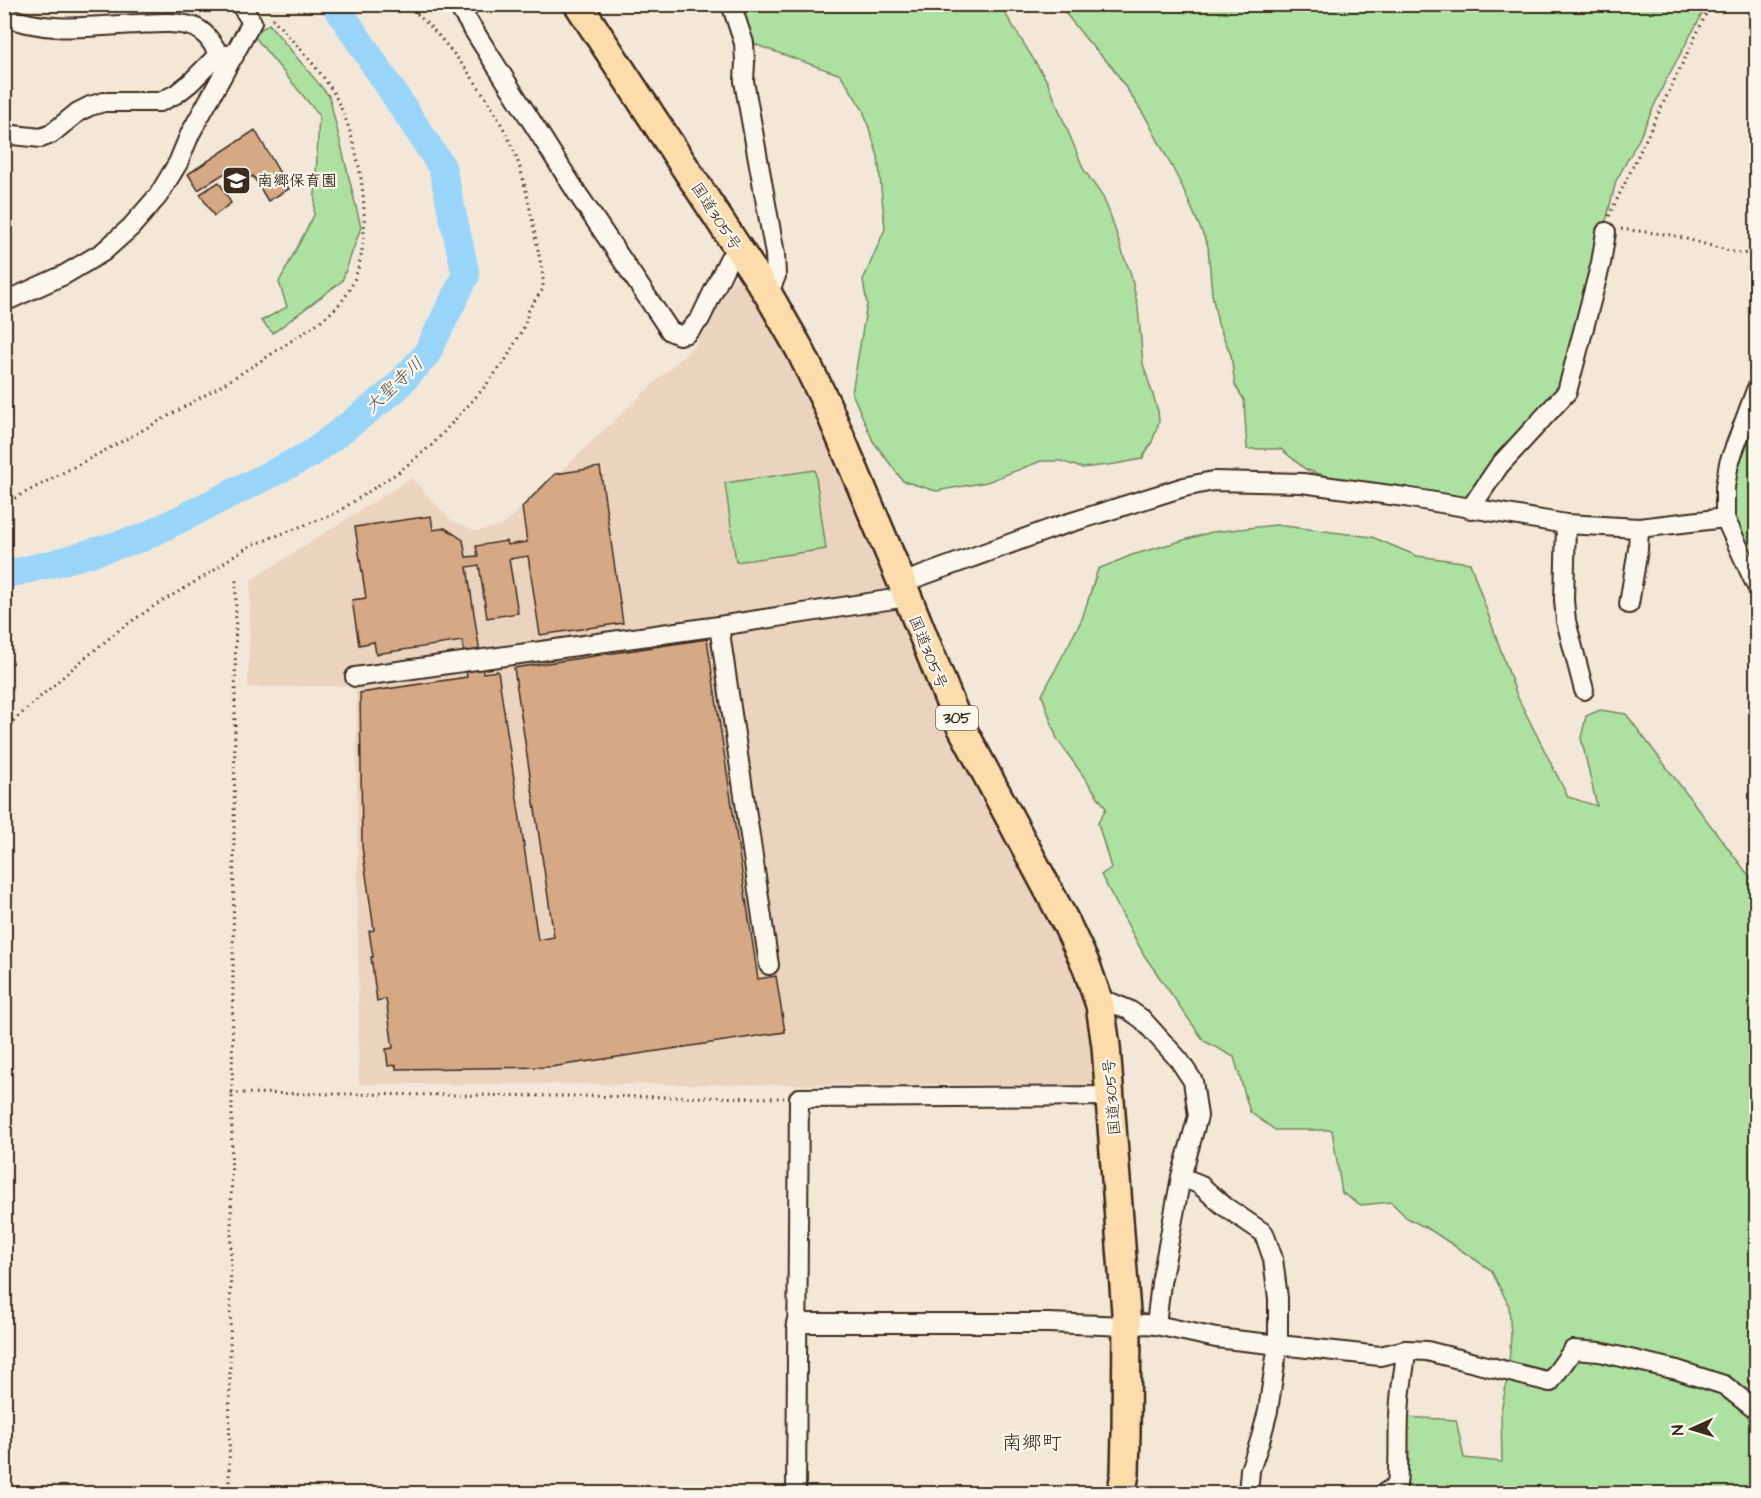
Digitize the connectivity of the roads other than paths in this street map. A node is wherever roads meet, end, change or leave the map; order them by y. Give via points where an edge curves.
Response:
1 (240, 4) edge
2 (457, 4) edge
3 (578, 4) edge
4 (730, 4) edge
5 (4, 16) edge
6 (226, 55) junction
7 (4, 134) edge
8 (1606, 231) road end
9 (739, 249) junction
10 (768, 294) junction
11 (4, 302) edge
12 (1756, 390) edge
13 (1470, 509) junction
14 (1725, 518) junction
15 (1566, 524) junction
16 (1639, 528) junction
17 (1756, 585) edge
18 (905, 590) junction
19 (1629, 604) dead end
20 (719, 626) junction
21 (355, 677) dead end
22 (1584, 690) dead end
23 (769, 965) dead end
24 (1100, 1005) junction
25 (1111, 1096) junction
26 (1181, 1177) junction
27 (796, 1323) junction
28 (1156, 1325) junction
29 (1127, 1326) junction
30 (1278, 1344) junction
31 (1406, 1350) junction
32 (1756, 1410) edge
33 (796, 1494) edge
34 (1121, 1494) edge
35 (1248, 1494) edge
36 (1383, 1494) edge

1 - 6 street via 252,22
2 - 9 street via 670,331 687,333 700,319 729,260
3 - 9 highway, 国道305号 / 305
4 - 10 street via 744,43 744,81 775,254 776,276
5 - 6 street via 43,27 165,22 185,25 205,33
6 - 7 street via 160,102 104,102 90,106 41,138
6 - 11 street via 178,163 158,196 131,227 103,252
8 - 13 street via 1567,392 1500,466
9 - 10 highway, 国道305号 / 305
10 - 18 highway, 国道305号 / 305 via 826,403
12 - 14 street via 1729,463
13 - 15 street
13 - 18 street via 1302,483 1213,481 1053,528
14 - 16 street
14 - 17 street
15 - 16 street
15 - 22 street via 1566,621
16 - 19 street
18 - 20 street
18 - 24 highway, 国道305号 / 305 via 955,715 1086,965
20 - 21 street
20 - 23 street
24 - 25 highway, 国道305号 / 305
24 - 26 street via 1112,1003 1142,1019 1193,1081 1198,1116
25 - 27 street via 799,1098
25 - 29 highway, 国道305号 / 305
26 - 28 street
26 - 30 street via 1199,1184 1264,1233 1273,1259 1278,1298
27 - 29 street
27 - 33 street
28 - 29 street
28 - 30 street via 1216,1338
29 - 34 highway, 国道305号 / 305 via 1125,1474
30 - 31 street via 1380,1356
30 - 35 street via 1268,1411 1250,1470
31 - 32 street via 1427,1351 1550,1382 1573,1350 1600,1352 1724,1385
31 - 36 street via 1397,1485

